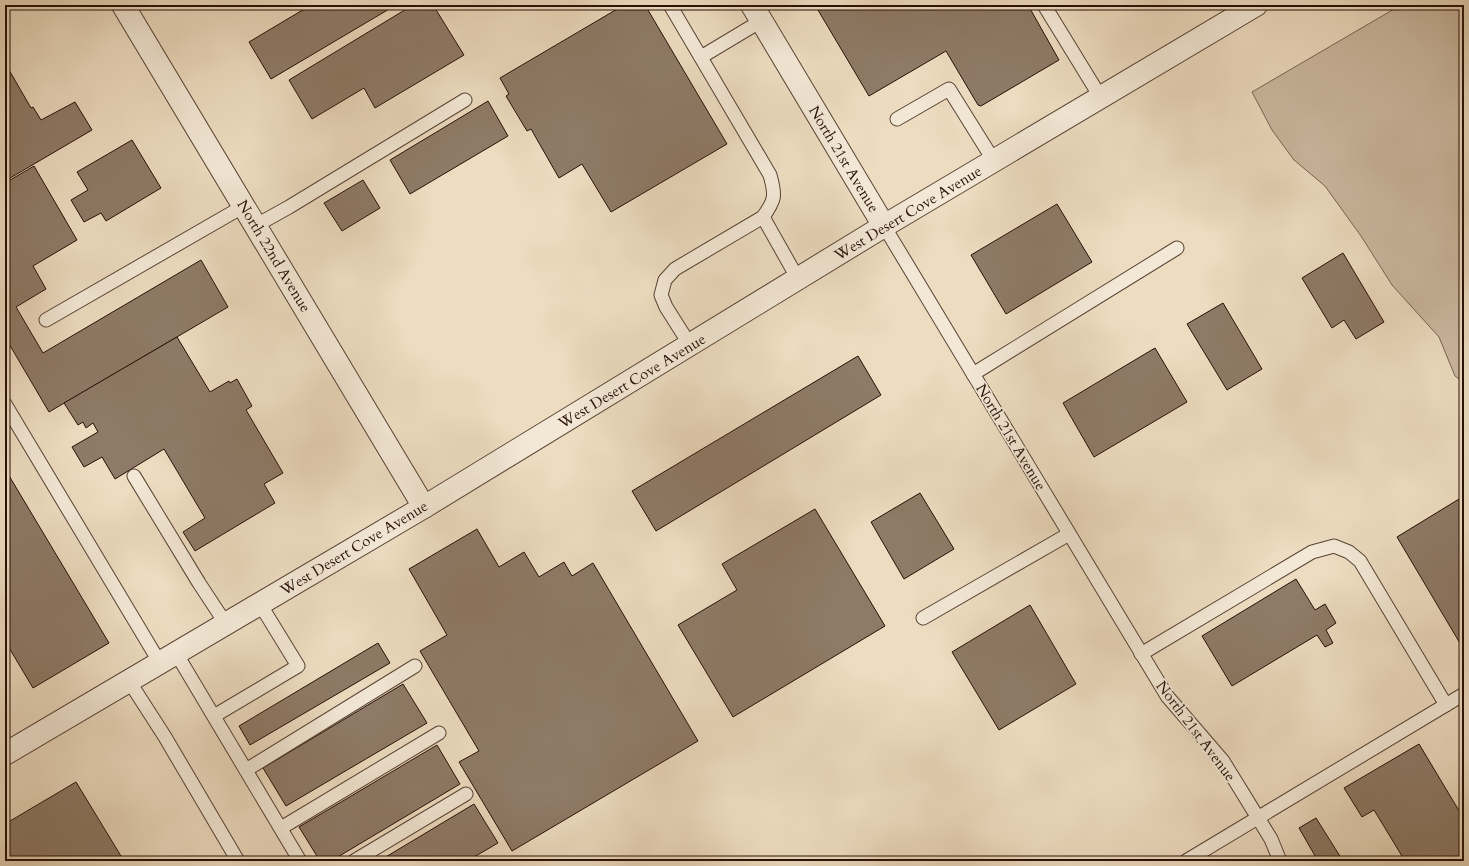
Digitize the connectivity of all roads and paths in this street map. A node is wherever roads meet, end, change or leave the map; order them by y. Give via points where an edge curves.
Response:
1 (123, 5) edge
2 (670, 5) edge
3 (1044, 5) edge
4 (1256, 5) edge
5 (756, 13) edge
6 (701, 57) junction
7 (1100, 98) junction
8 (465, 100) dead end
9 (898, 118) dead end
10 (994, 161) junction
11 (244, 206) junction
12 (763, 217) junction
13 (255, 226) junction
14 (884, 226) junction
15 (1177, 248) dead end
16 (798, 279) junction
17 (46, 320) dead end
18 (690, 345) junction
19 (973, 374) junction
20 (5, 404) edge
21 (134, 476) dead end
22 (424, 507) junction
23 (1070, 534) junction
24 (260, 604) junction
25 (923, 618) dead end
26 (226, 624) junction
27 (1141, 654) junction
28 (168, 658) junction
29 (415, 666) dead end
30 (129, 681) junction
31 (1464, 694) edge
32 (1446, 705) junction
33 (214, 716) junction
34 (439, 733) dead end
35 (5, 754) edge
36 (246, 770) junction
37 (466, 794) dead end
38 (1258, 818) junction
39 (281, 828) junction
40 (238, 861) edge
41 (300, 861) edge
42 (354, 861) edge
43 (1186, 861) edge
44 (1280, 861) edge

1 - 11 street, North 22nd Avenue
2 - 6 lane
3 - 7 lane
4 - 7 street, West Desert Cove Avenue
5 - 6 lane
5 - 14 street, North 21st Avenue
6 - 12 lane via 770,175 775,190 772,204
7 - 10 street, West Desert Cove Avenue
8 - 13 lane
9 - 10 lane via 949,89
10 - 14 street, West Desert Cove Avenue
11 - 13 street, North 22nd Avenue
11 - 17 lane
12 - 16 lane
12 - 18 lane via 675,269 665,280 661,295 666,308
13 - 22 street, North 22nd Avenue
14 - 16 street, West Desert Cove Avenue
14 - 19 lane, North 21st Avenue
15 - 19 lane
16 - 18 street, West Desert Cove Avenue
18 - 22 street, West Desert Cove Avenue
19 - 23 lane, North 21st Avenue
20 - 28 lane
21 - 26 lane
22 - 24 street, West Desert Cove Avenue
23 - 25 lane
23 - 27 lane, North 21st Avenue
24 - 26 street, West Desert Cove Avenue
24 - 33 lane via 298,666
26 - 28 street, West Desert Cove Avenue
27 - 32 lane via 1312,552 1334,546 1349,552 1360,561
27 - 38 lane, North 21st Avenue via 1167,696 1223,761
28 - 30 street, West Desert Cove Avenue
28 - 33 lane
29 - 36 lane
30 - 35 street, West Desert Cove Avenue
30 - 40 lane
31 - 32 lane
32 - 38 lane
33 - 36 lane
34 - 39 lane
36 - 39 lane
37 - 42 lane
38 - 43 lane
38 - 44 lane, North 21st Avenue via 1271,839
39 - 41 lane

